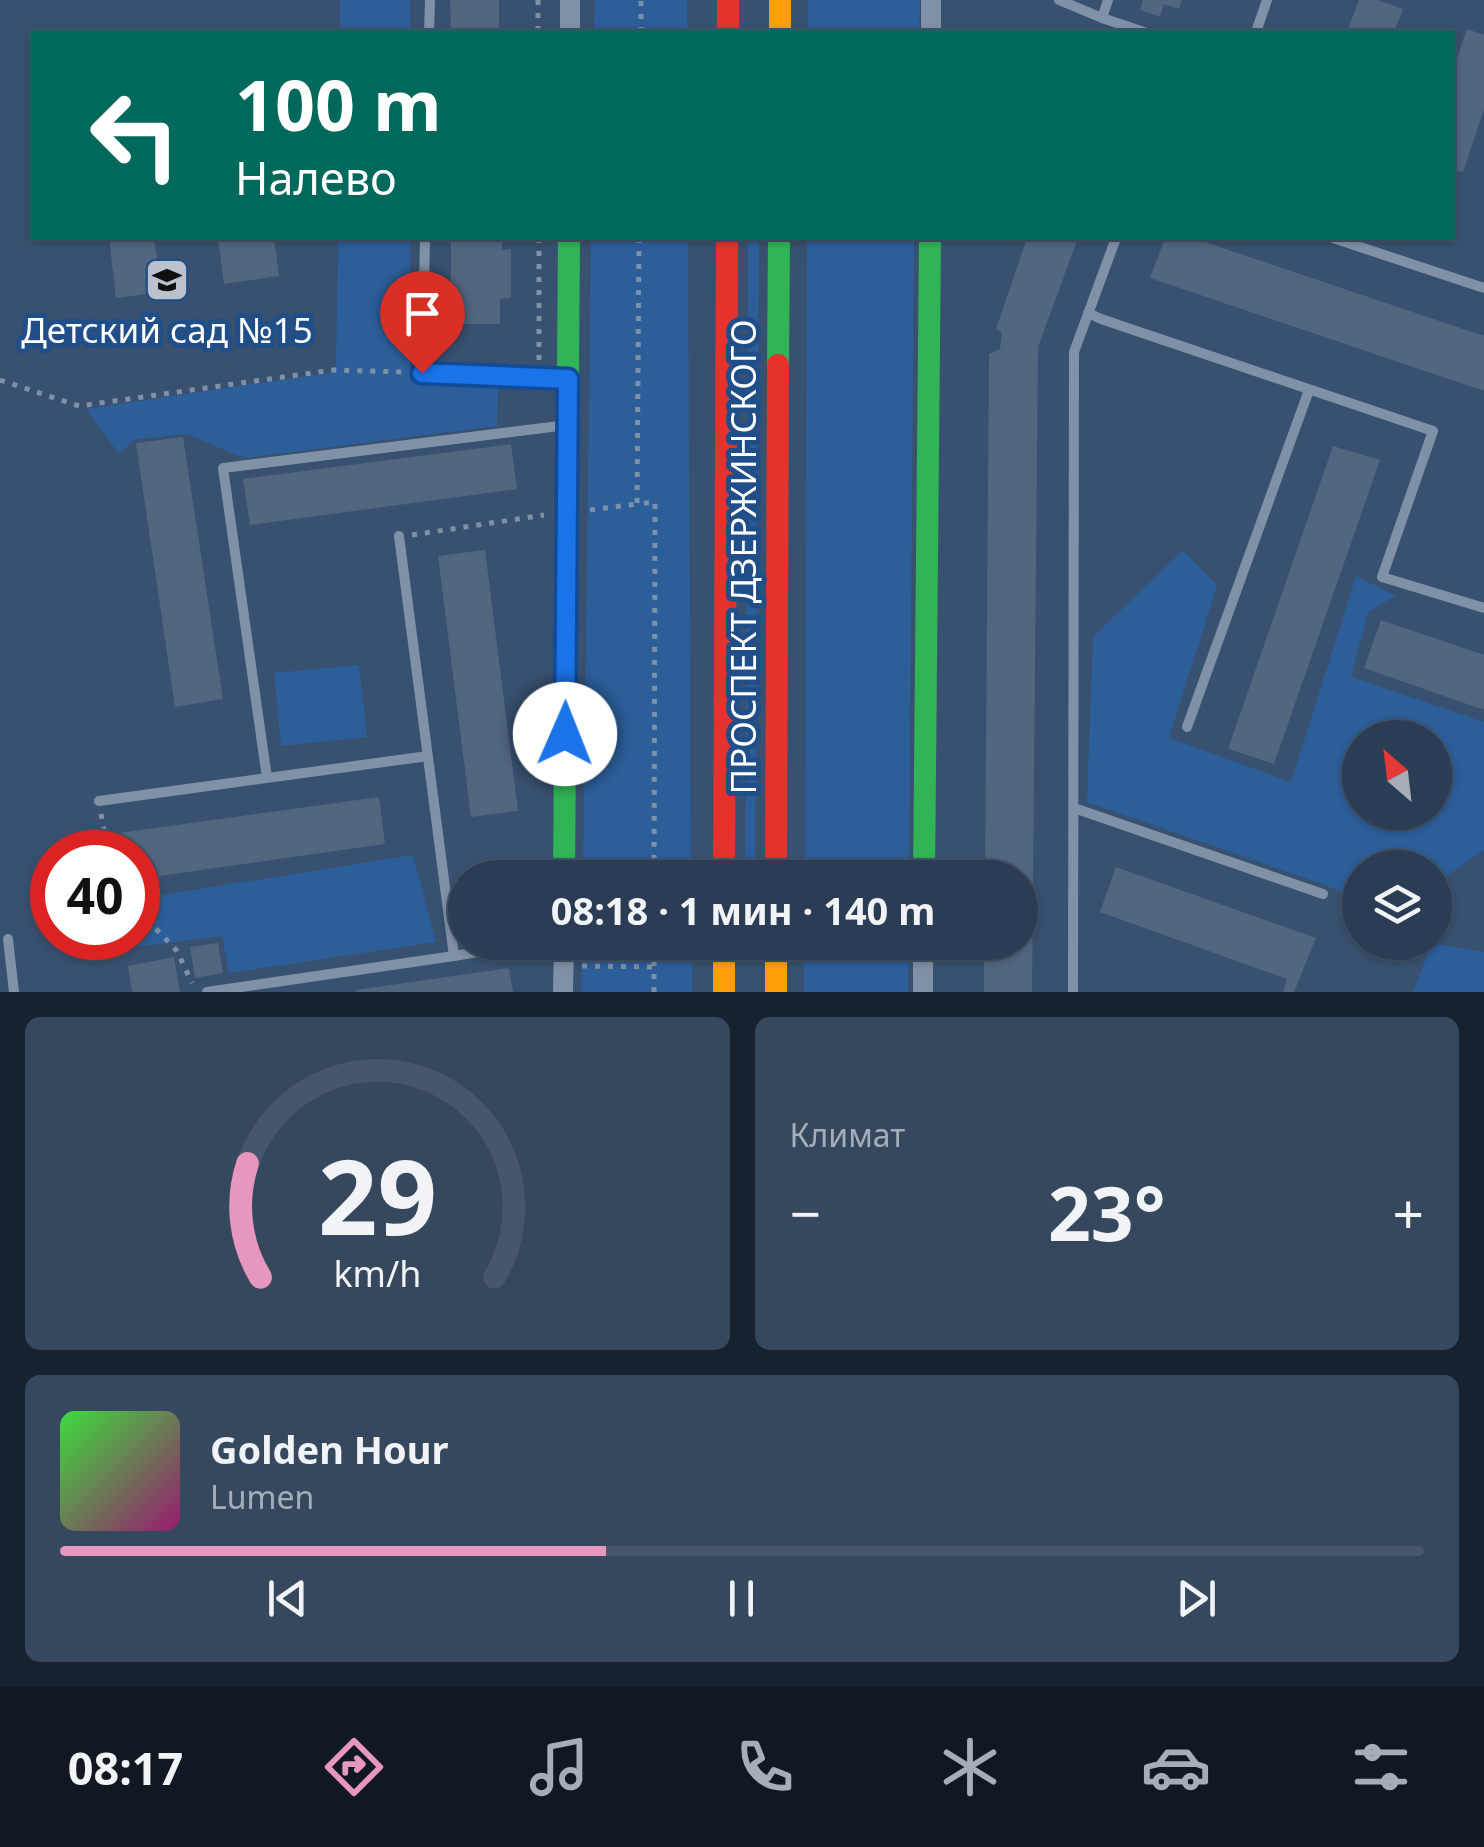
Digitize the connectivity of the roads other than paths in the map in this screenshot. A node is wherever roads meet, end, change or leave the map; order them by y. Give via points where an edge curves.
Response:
1 (430, 0) edge
2 (570, 0) edge
3 (728, 0) edge
4 (780, 0) edge
5 (932, 0) edge
6 (1059, 0) edge
7 (1108, 0) edge
8 (1267, 0) edge
9 (1102, 18) junction
10 (429, 30) edge
11 (570, 30) edge
12 (728, 30) edge
13 (780, 30) edge
14 (931, 30) edge
15 (1138, 30) edge
16 (1257, 30) edge
17 (425, 240) edge
18 (569, 240) edge
19 (727, 240) edge
20 (779, 240) edge
21 (930, 240) edge
22 (1115, 240) edge
23 (1339, 240) edge
24 (1484, 288) edge
25 (1088, 313) junction
26 (568, 379) junction
27 (1310, 390) junction
28 (568, 425) junction
29 (399, 536) road end
30 (1484, 608) edge
31 (1187, 727) dead end
32 (428, 756) junction
33 (267, 778) junction
34 (99, 801) road end
35 (1074, 808) junction
36 (564, 860) edge
37 (724, 860) edge
38 (776, 860) edge
39 (924, 860) edge
40 (1323, 894) dead end
41 (448, 910) edge
42 (8, 939) dead end
43 (448, 957) edge
44 (564, 960) edge
45 (724, 960) edge
46 (776, 960) edge
47 (923, 960) edge
48 (14, 992) edge
49 (207, 992) edge
50 (564, 992) edge
51 (724, 992) edge
52 (776, 992) edge
53 (923, 992) edge
54 (1073, 992) edge

1 - 10 lane
2 - 11 street
3 - 12 main road
4 - 13 main road
5 - 14 street
6 - 9 lane
7 - 9 lane
8 - 16 lane
9 - 15 lane
17 - 26 lane via 422,373
18 - 26 main road
19 - 37 main road, ПРОСПЕКТ ДЗЕРЖИНСКОГО
20 - 38 main road, ПРОСПЕКТ ДЗЕРЖИНСКОГО
21 - 39 main road
22 - 25 lane
23 - 24 lane
25 - 27 lane
25 - 35 lane via 1074,352
26 - 28 main road
27 - 30 lane via 1432,431 1382,578
27 - 31 lane
28 - 33 lane via 223,468
28 - 36 main road
29 - 32 lane
32 - 33 lane
32 - 41 lane
33 - 34 lane
35 - 40 lane
35 - 54 lane
42 - 48 lane
43 - 49 lane
44 - 50 street
45 - 51 main road
46 - 52 main road
47 - 53 street

